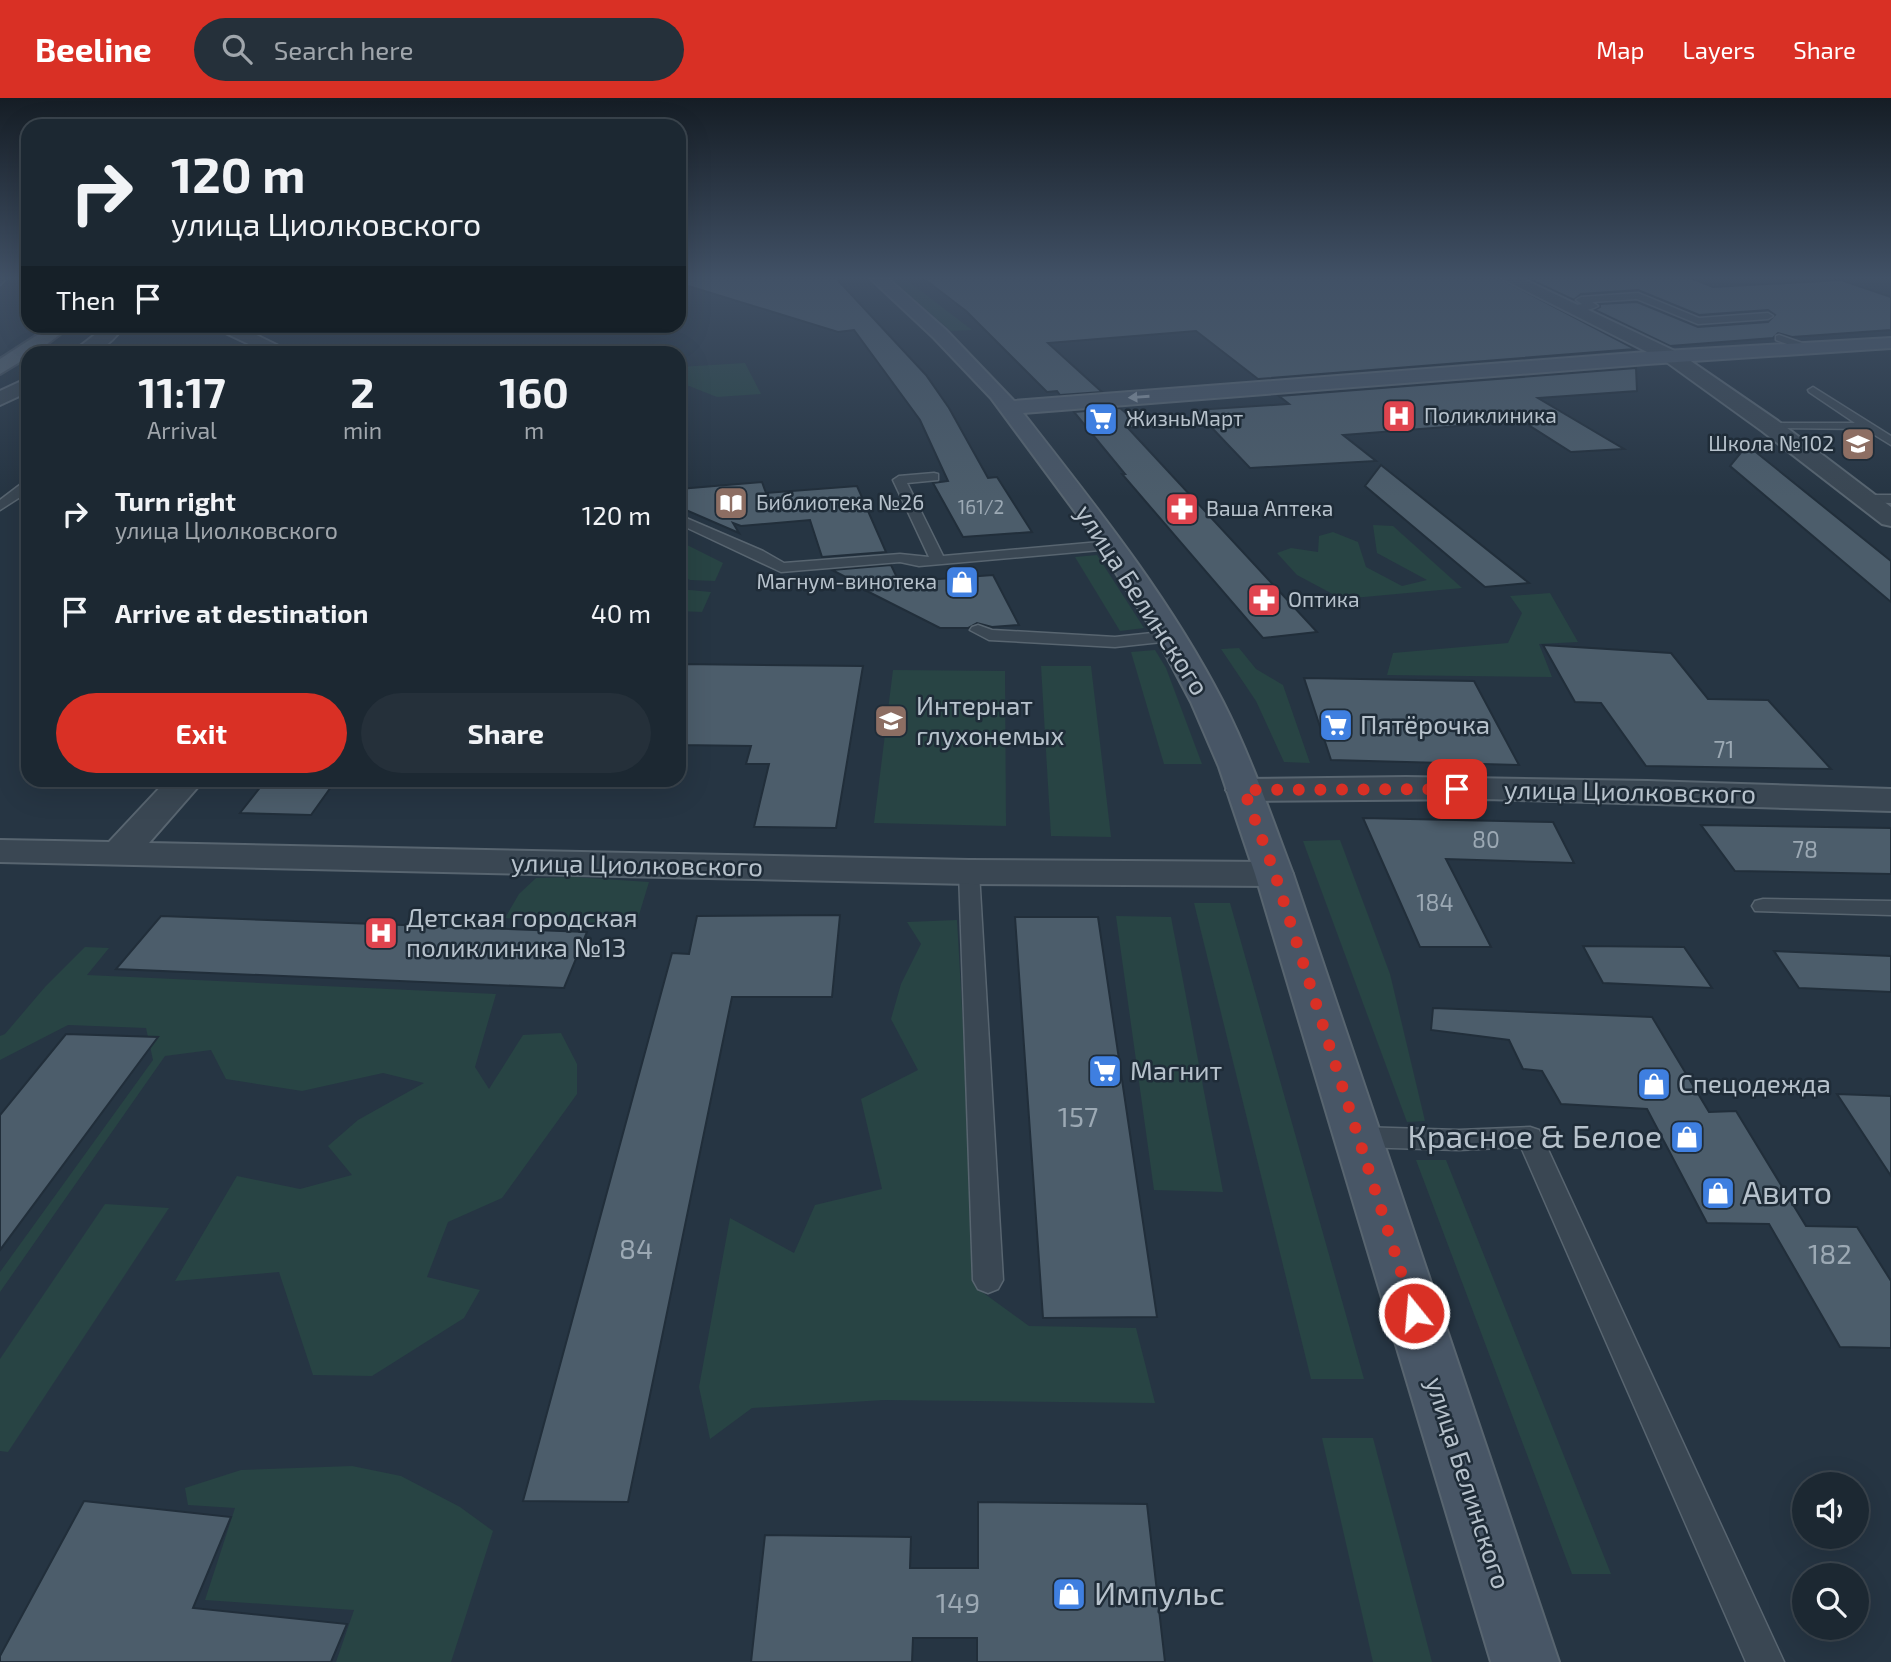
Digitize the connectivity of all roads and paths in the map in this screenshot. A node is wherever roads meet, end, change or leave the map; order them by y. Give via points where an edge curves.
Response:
1 (956, 351) edge
2 (1659, 351) edge
3 (1762, 351) edge
4 (21, 354) edge
5 (1672, 357) junction
6 (0, 368) edge
7 (21, 388) edge
8 (1814, 390) dead end
9 (0, 399) edge
10 (1009, 408) junction
11 (1770, 426) junction
12 (1868, 426) junction
13 (1891, 441) edge
14 (934, 477) dead end
15 (21, 491) edge
16 (1867, 499) junction
17 (1891, 499) edge
18 (0, 506) edge
19 (1891, 519) edge
20 (686, 522) edge
21 (1111, 545) junction
22 (938, 560) junction
23 (978, 630) dead end
24 (1171, 636) junction
25 (181, 787) edge
26 (1244, 790) junction
27 (1891, 800) edge
28 (0, 851) edge
29 (119, 854) junction
30 (969, 872) junction
31 (1275, 874) junction
32 (1763, 906) dead end
33 (1891, 908) edge
34 (1359, 1137) junction
35 (988, 1280) dead end
36 (1525, 1662) edge
37 (1765, 1662) edge

1 - 10 main road, улица Белинского
2 - 5 street
3 - 5 main road
4 - 6 main road
5 -> 10 main road
5 - 11 street
7 - 9 street
8 - 12 lane
10 - 21 main road, улица Белинского
11 - 12 lane
11 - 16 street
12 - 13 lane
14 - 22 lane via 899,480
15 - 18 lane
16 - 17 lane
16 - 19 street
20 - 22 lane via 781,568 900,558
21 - 22 lane via 1022,548
21 - 24 main road, улица Белинского
23 - 24 lane via 989,635 1115,642
24 - 26 main road, улица Белинского via 1207,702
25 - 29 street
26 - 27 street, улица Циолковского via 1613,790
26 - 31 main road, улица Белинского
28 - 29 street, улица Циолковского
29 - 30 street, улица Циолковского
30 - 31 street, улица Циолковского
30 - 35 lane
31 - 34 main road, улица Белинского
32 - 33 lane
34 - 36 main road, улица Белинского
34 - 37 lane via 1530,1138

